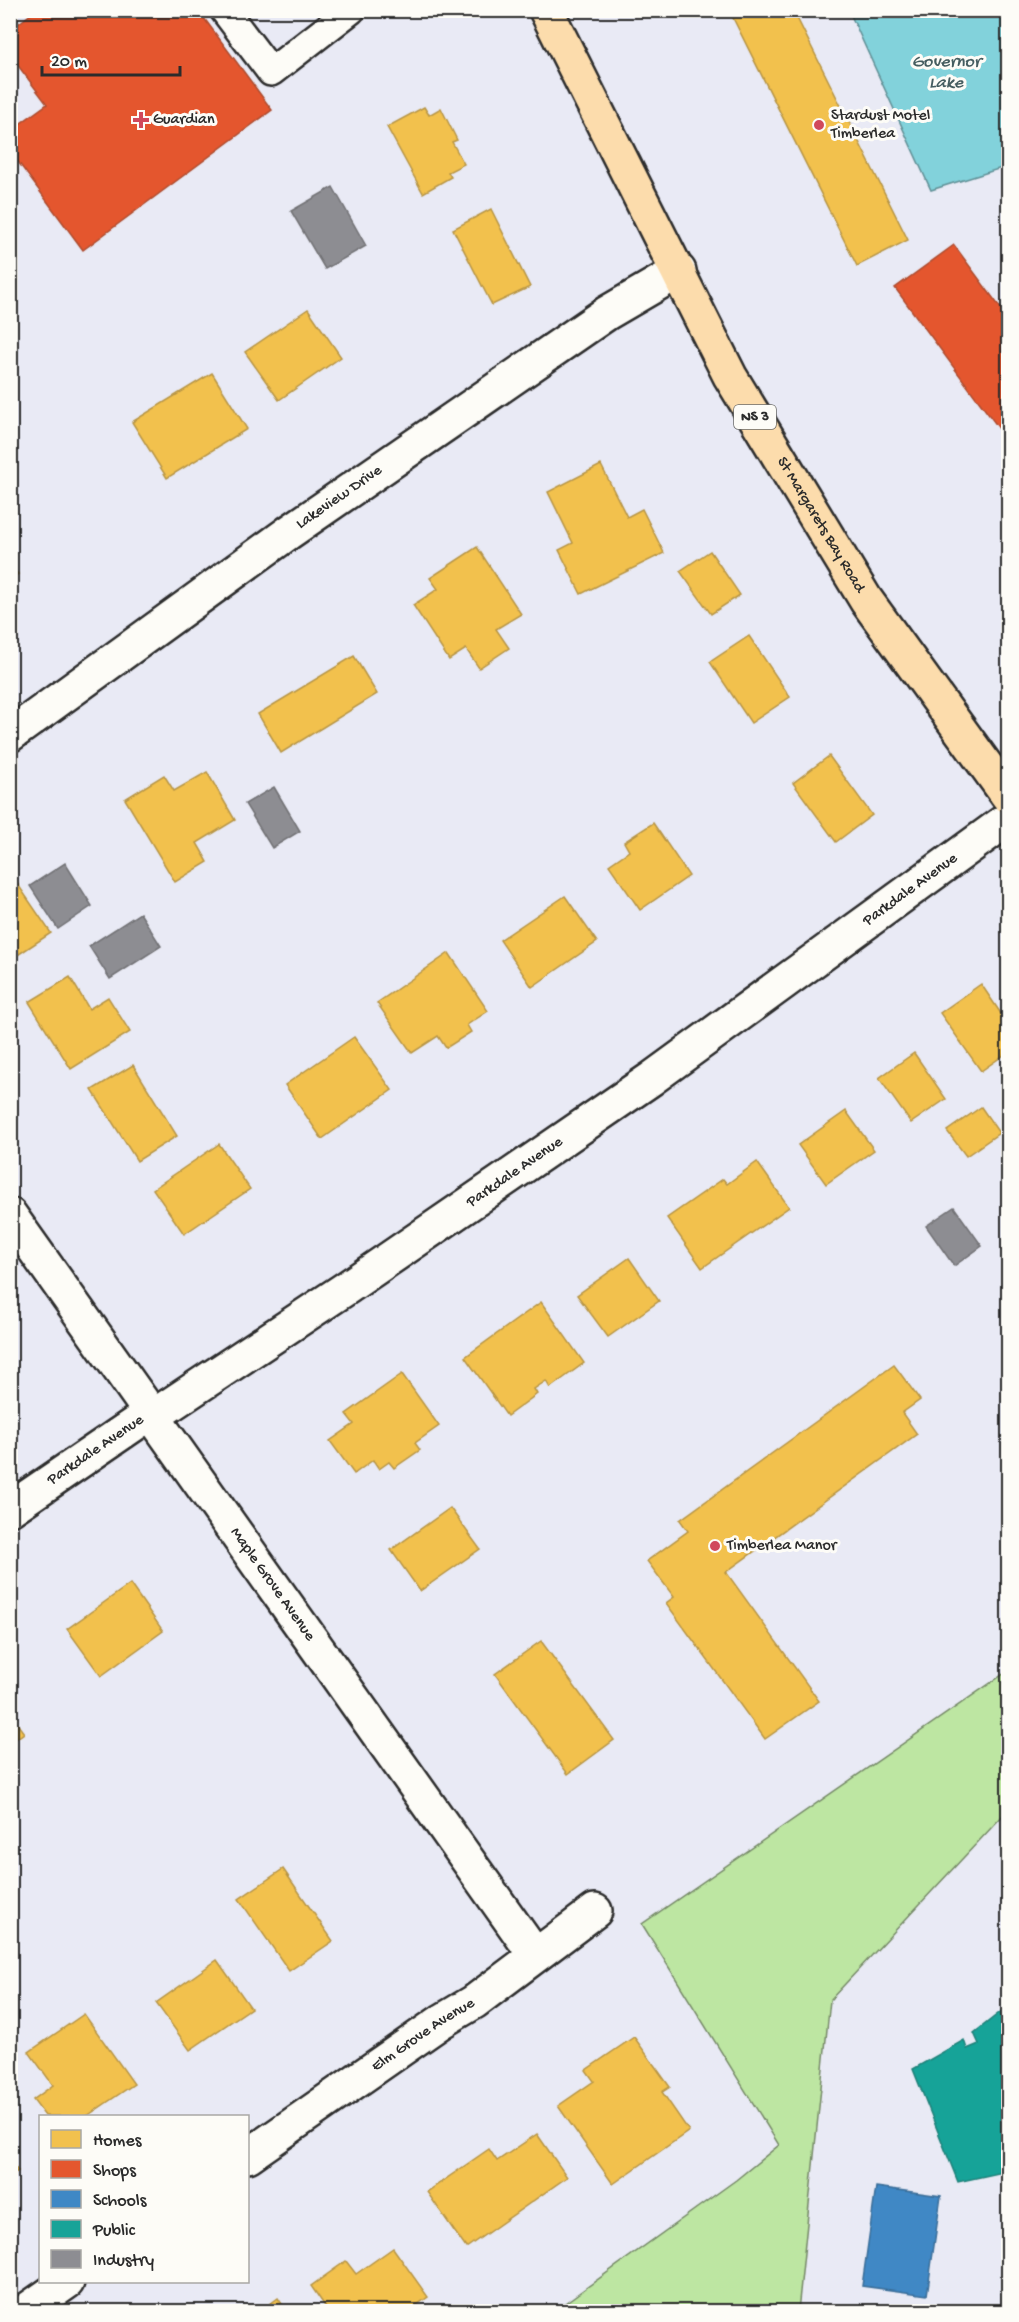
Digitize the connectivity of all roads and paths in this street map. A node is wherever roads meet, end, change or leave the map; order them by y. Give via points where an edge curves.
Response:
1 (224, 10) edge
2 (351, 10) edge
3 (546, 10) edge
4 (679, 271) junction
5 (10, 735) edge
6 (1008, 796) edge
7 (1008, 819) edge
8 (10, 1215) edge
9 (149, 1414) junction
10 (10, 1509) edge
11 (595, 1911) dead end
12 (535, 1955) junction
13 (249, 2155) edge
14 (66, 2283) edge
15 (24, 2312) edge

1 - 2 lane via 271,72
3 - 4 main road, St Margarets Bay Road / NS 3
4 - 5 street, Lakeview Drive via 607,313 317,513
4 - 6 main road, St Margarets Bay Road / NS 3 via 730,376 866,600
7 - 9 street, Parkdale Avenue via 641,1086 345,1289 158,1413
8 - 9 street, Maple Grove Avenue
9 - 10 street, Parkdale Avenue
9 - 12 street, Maple Grove Avenue
11 - 12 street, Elm Grove Avenue
12 - 13 street, Elm Grove Avenue via 474,2002
14 - 15 street

